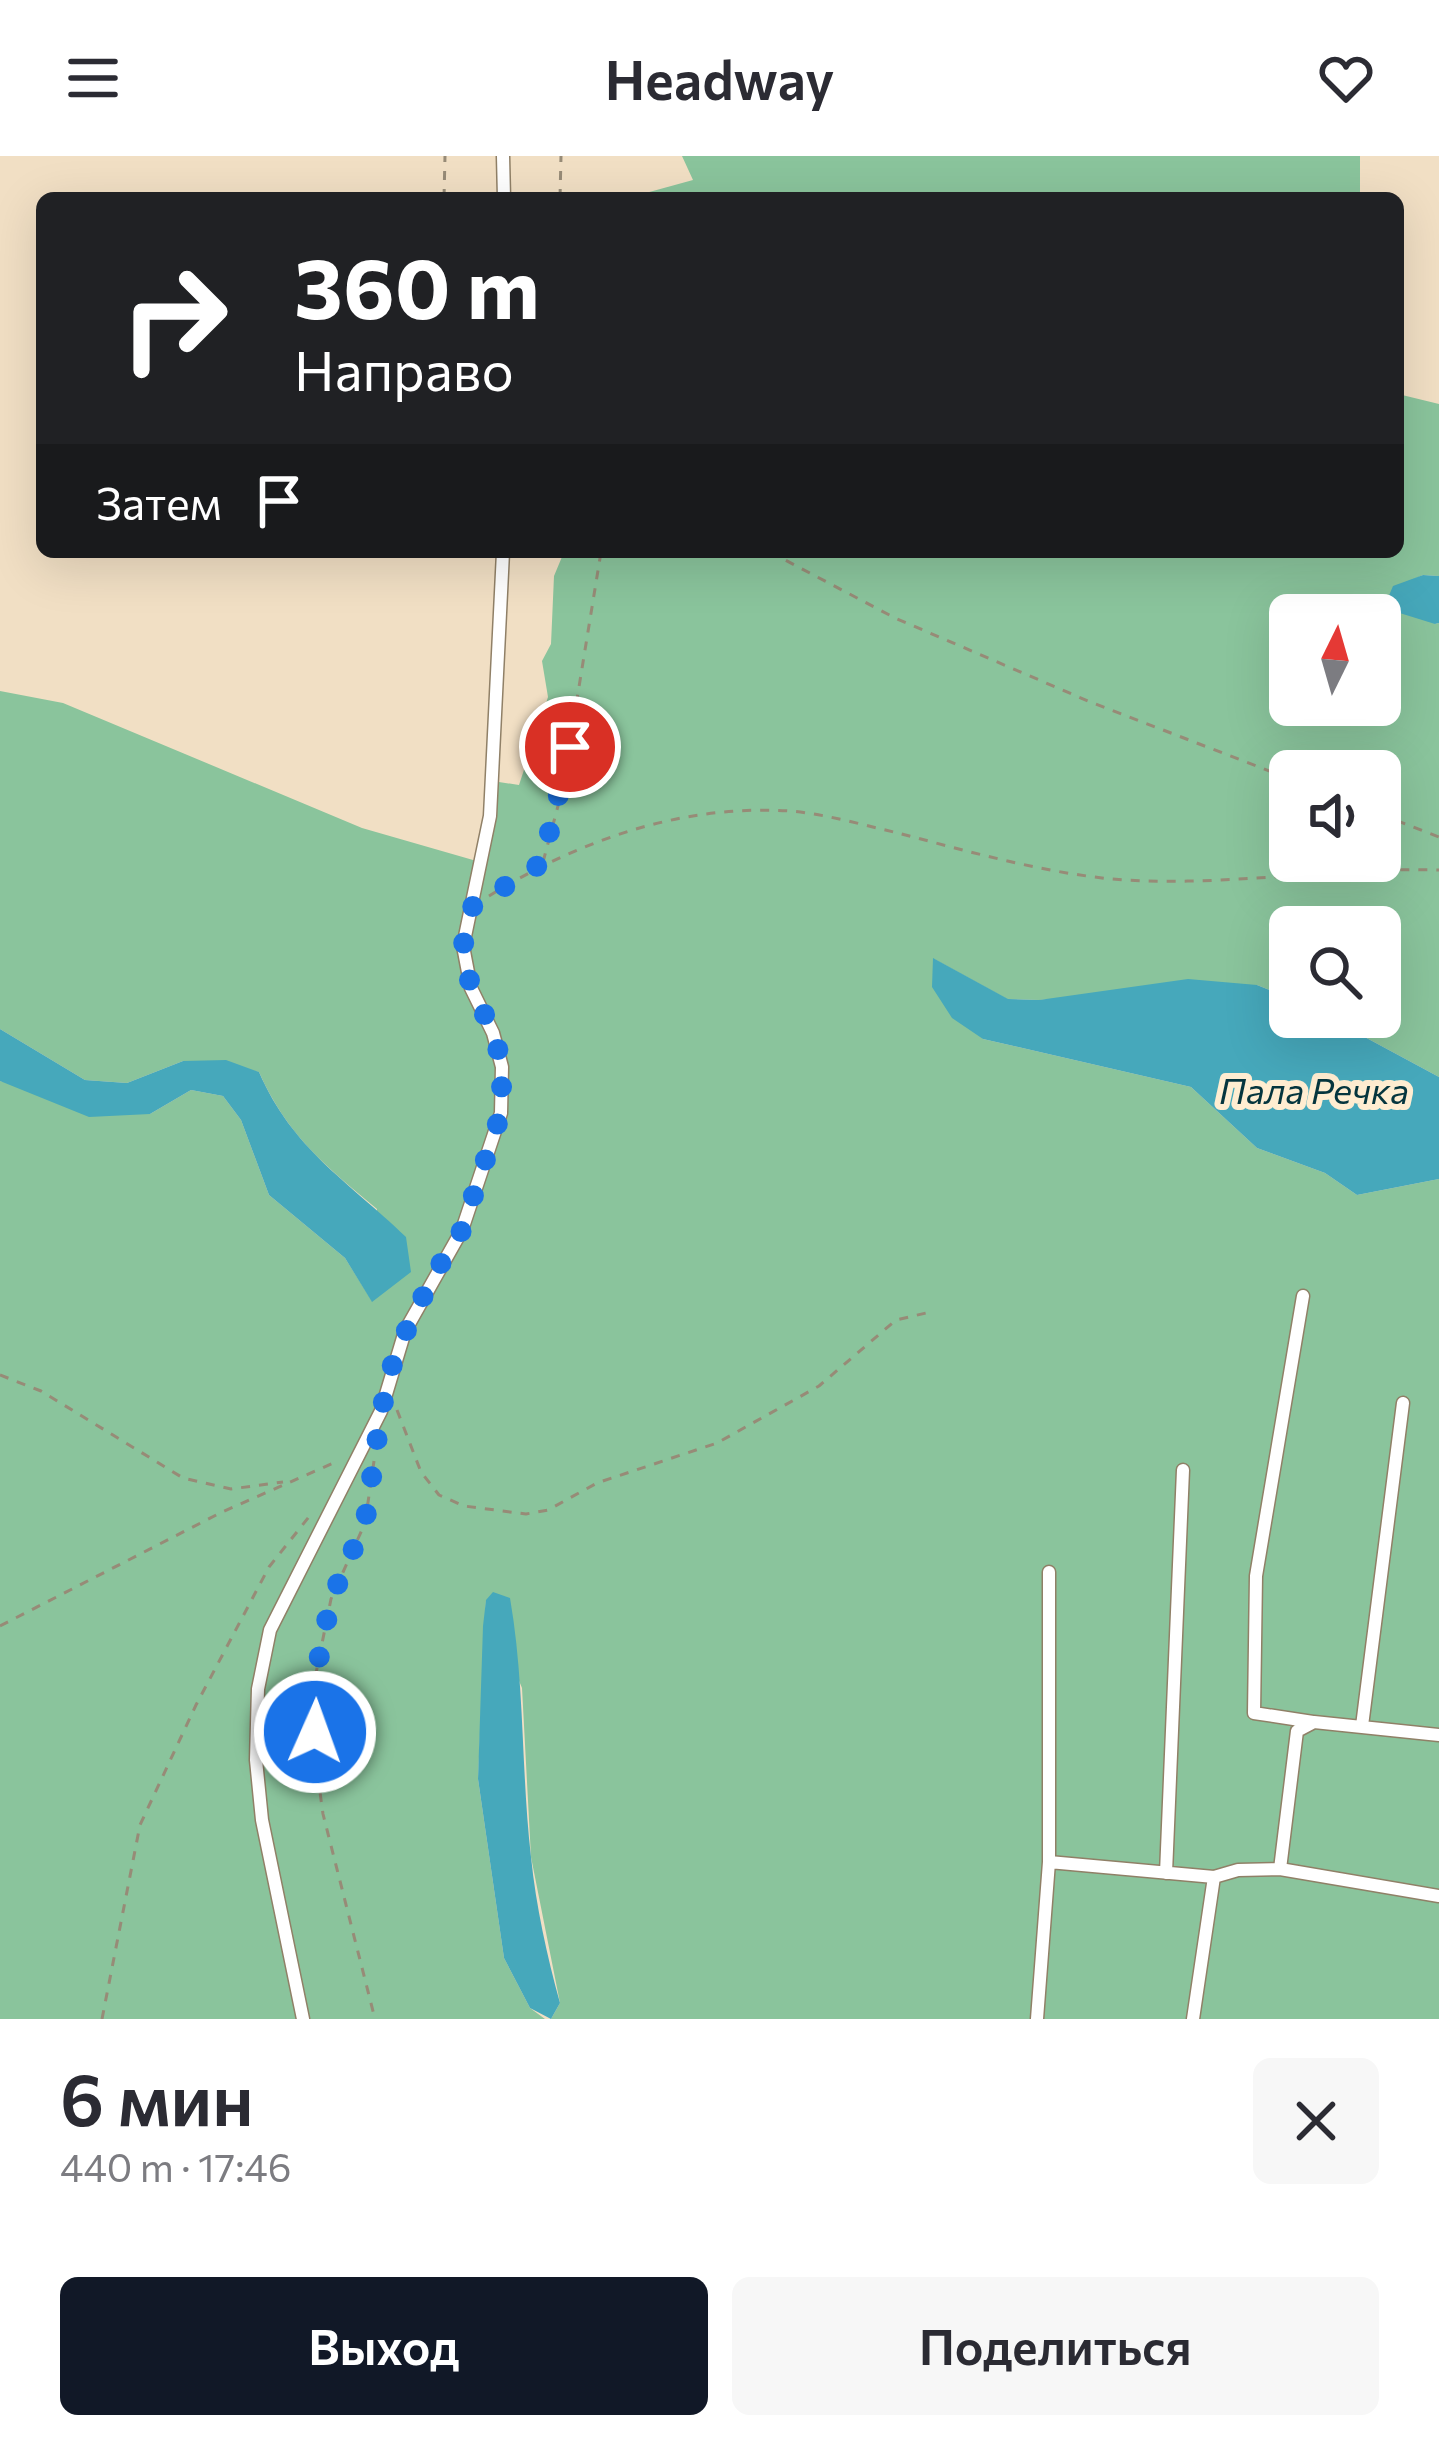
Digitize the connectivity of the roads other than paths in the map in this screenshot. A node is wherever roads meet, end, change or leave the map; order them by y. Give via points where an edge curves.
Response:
1 (503, 156) edge
2 (504, 192) edge
3 (503, 558) edge
4 (1303, 1296) dead end
5 (1403, 1403) dead end
6 (1183, 1470) dead end
7 (1049, 1572) dead end
8 (1314, 1722) junction
9 (1362, 1726) junction
10 (1439, 1735) edge
11 (1049, 1862) junction
12 (1280, 1870) junction
13 (1166, 1873) junction
14 (1214, 1877) junction
15 (1439, 1896) edge
16 (303, 2019) edge
17 (1037, 2019) edge
18 (1193, 2019) edge

1 - 2 street
3 - 16 street via 490,816 463,946 502,1067 501,1113 462,1230 405,1331 368,1453 269,1630 258,1689 262,1820
4 - 8 street via 1256,1576 1254,1713
5 - 9 street
6 - 13 street
7 - 11 street
8 - 9 street
8 - 12 street via 1298,1731
9 - 10 street
11 - 13 street
11 - 17 street
12 - 14 street
12 - 15 street
13 - 14 street
14 - 18 street

